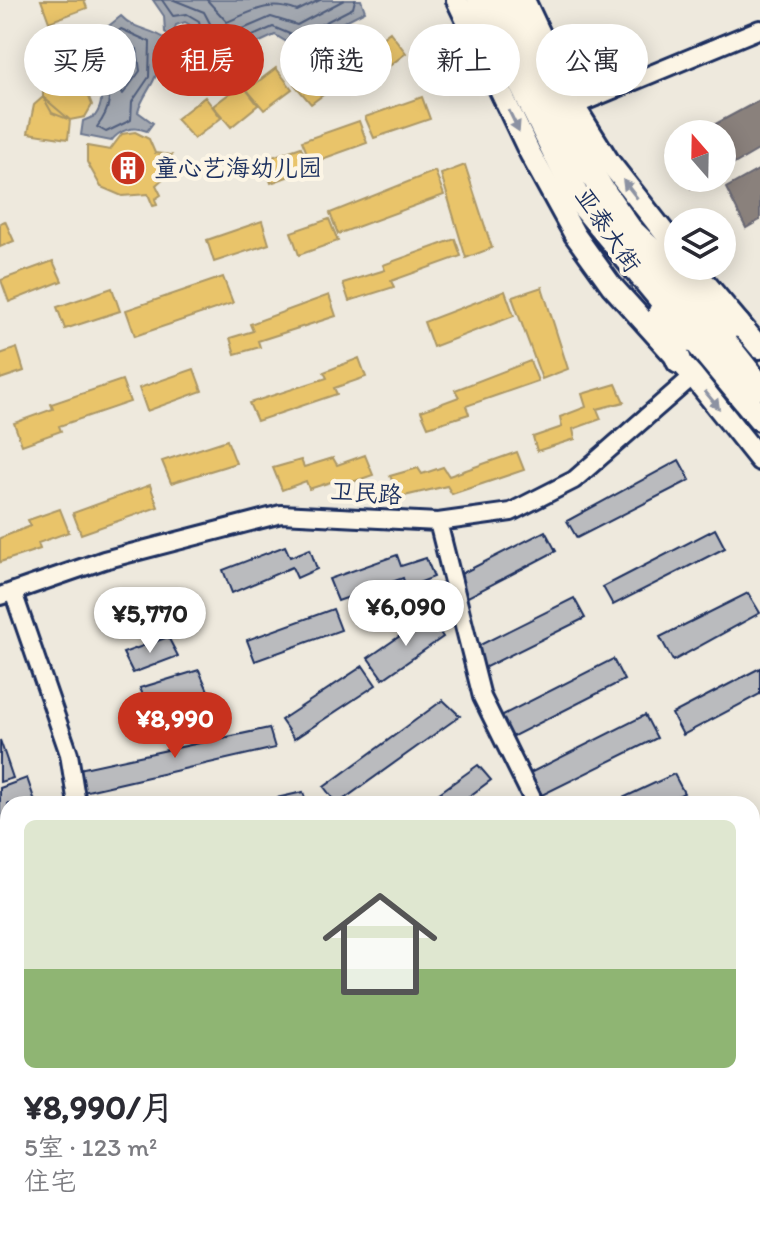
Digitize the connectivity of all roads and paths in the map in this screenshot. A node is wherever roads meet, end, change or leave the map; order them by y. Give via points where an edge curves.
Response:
1 (457, 0) edge
2 (480, 0) edge
3 (503, 0) edge
4 (524, 0) edge
5 (760, 29) edge
6 (574, 106) junction
7 (664, 232) edge
8 (652, 251) junction
9 (702, 280) edge
10 (654, 291) junction
11 (738, 325) junction
12 (760, 348) edge
13 (686, 368) junction
14 (760, 387) edge
15 (760, 418) edge
16 (760, 460) edge
17 (438, 522) junction
18 (7, 594) edge
19 (76, 796) edge
20 (531, 796) edge

1 -> 13 main road, 亚泰大街 via 575,235 611,285
2 - 10 highway via 578,199
3 - 8 highway via 573,142 630,230
4 - 6 main road, 亚泰大街
5 - 6 street
7 -> 6 main road, 亚泰大街 via 609,162
8 - 11 highway
8 - 14 highway
9 - 11 main road
10 - 13 highway
10 - 15 highway
11 - 12 main road
13 -> 16 main road, 亚泰大街
13 - 17 street, 卫民路 via 574,480 511,512
17 - 18 street, 卫民路 via 281,514 104,560
17 - 20 street via 482,697
18 - 19 street via 69,754

